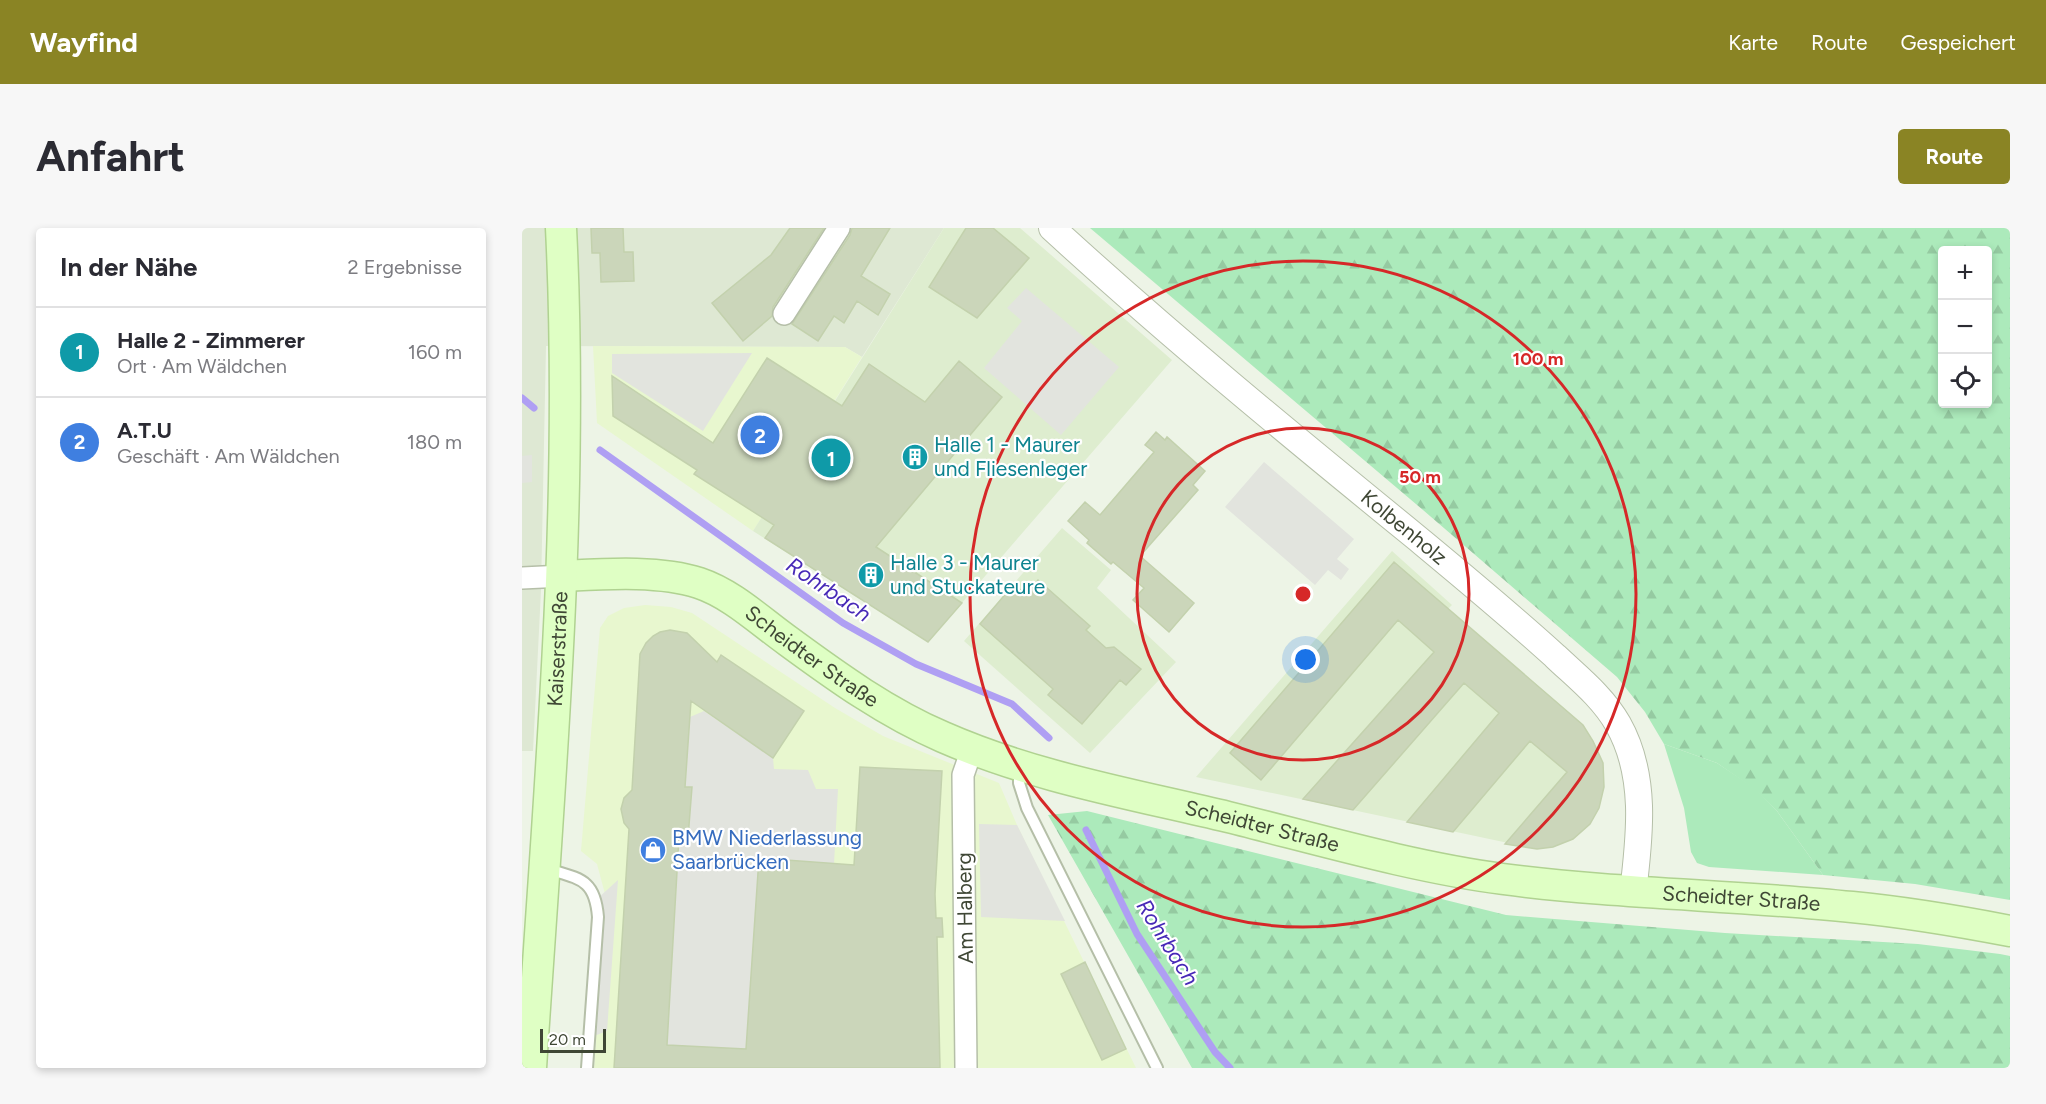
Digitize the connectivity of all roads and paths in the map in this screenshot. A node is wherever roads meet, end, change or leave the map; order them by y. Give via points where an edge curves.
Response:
1 (561, 228) edge
2 (840, 228) edge
3 (1052, 228) edge
4 (784, 314) dead end
5 (562, 576) junction
6 (522, 578) edge
7 (972, 749) junction
8 (1019, 767) junction
9 (544, 868) junction
10 (1633, 892) junction
11 (2010, 931) edge
12 (531, 1068) edge
13 (587, 1068) edge
14 (966, 1068) edge
15 (1156, 1068) edge

1 - 5 main road, Kaiserstraße via 566,362
2 - 4 street
3 - 10 street, Kolbenholz via 1177,338 1509,614 1597,695 1618,724 1631,752 1636,776 1640,807
5 - 6 street
5 - 7 main road, Scheidter Straße via 654,576 699,583 740,606 882,705
5 - 9 main road, Kaiserstraße
7 - 8 main road, Scheidter Straße
7 - 14 street, Am Halberg via 963,775
8 - 10 main road, Scheidter Straße via 1429,866 1502,879
8 - 15 lane via 1027,808
9 - 12 main road, Kaiserstraße
9 - 13 lane via 581,879 597,899
10 - 11 main road, Scheidter Straße via 1853,907

